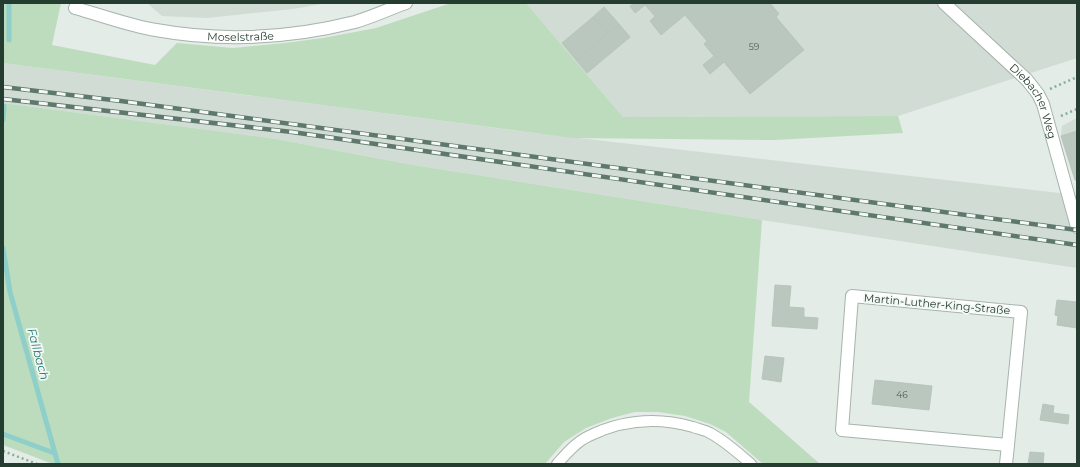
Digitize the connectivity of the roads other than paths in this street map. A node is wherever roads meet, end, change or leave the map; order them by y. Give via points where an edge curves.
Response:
1 (406, 3) edge
2 (944, 3) edge
3 (75, 8) dead end
4 (1077, 227) edge
5 (1008, 445) junction
6 (557, 464) edge
7 (751, 464) edge
8 (1006, 464) edge

1 - 3 street, Moselstraße via 356,21 321,29 256,38 156,30
2 - 4 street, Diebacher Weg via 1027,80 1038,94
5 - 5 street, Martin-Luther-King-Straße via 1021,312 852,296 842,430
5 - 8 street, Martin-Luther-King-Straße
6 - 7 lane via 588,436 634,421 660,421 708,432 725,442

